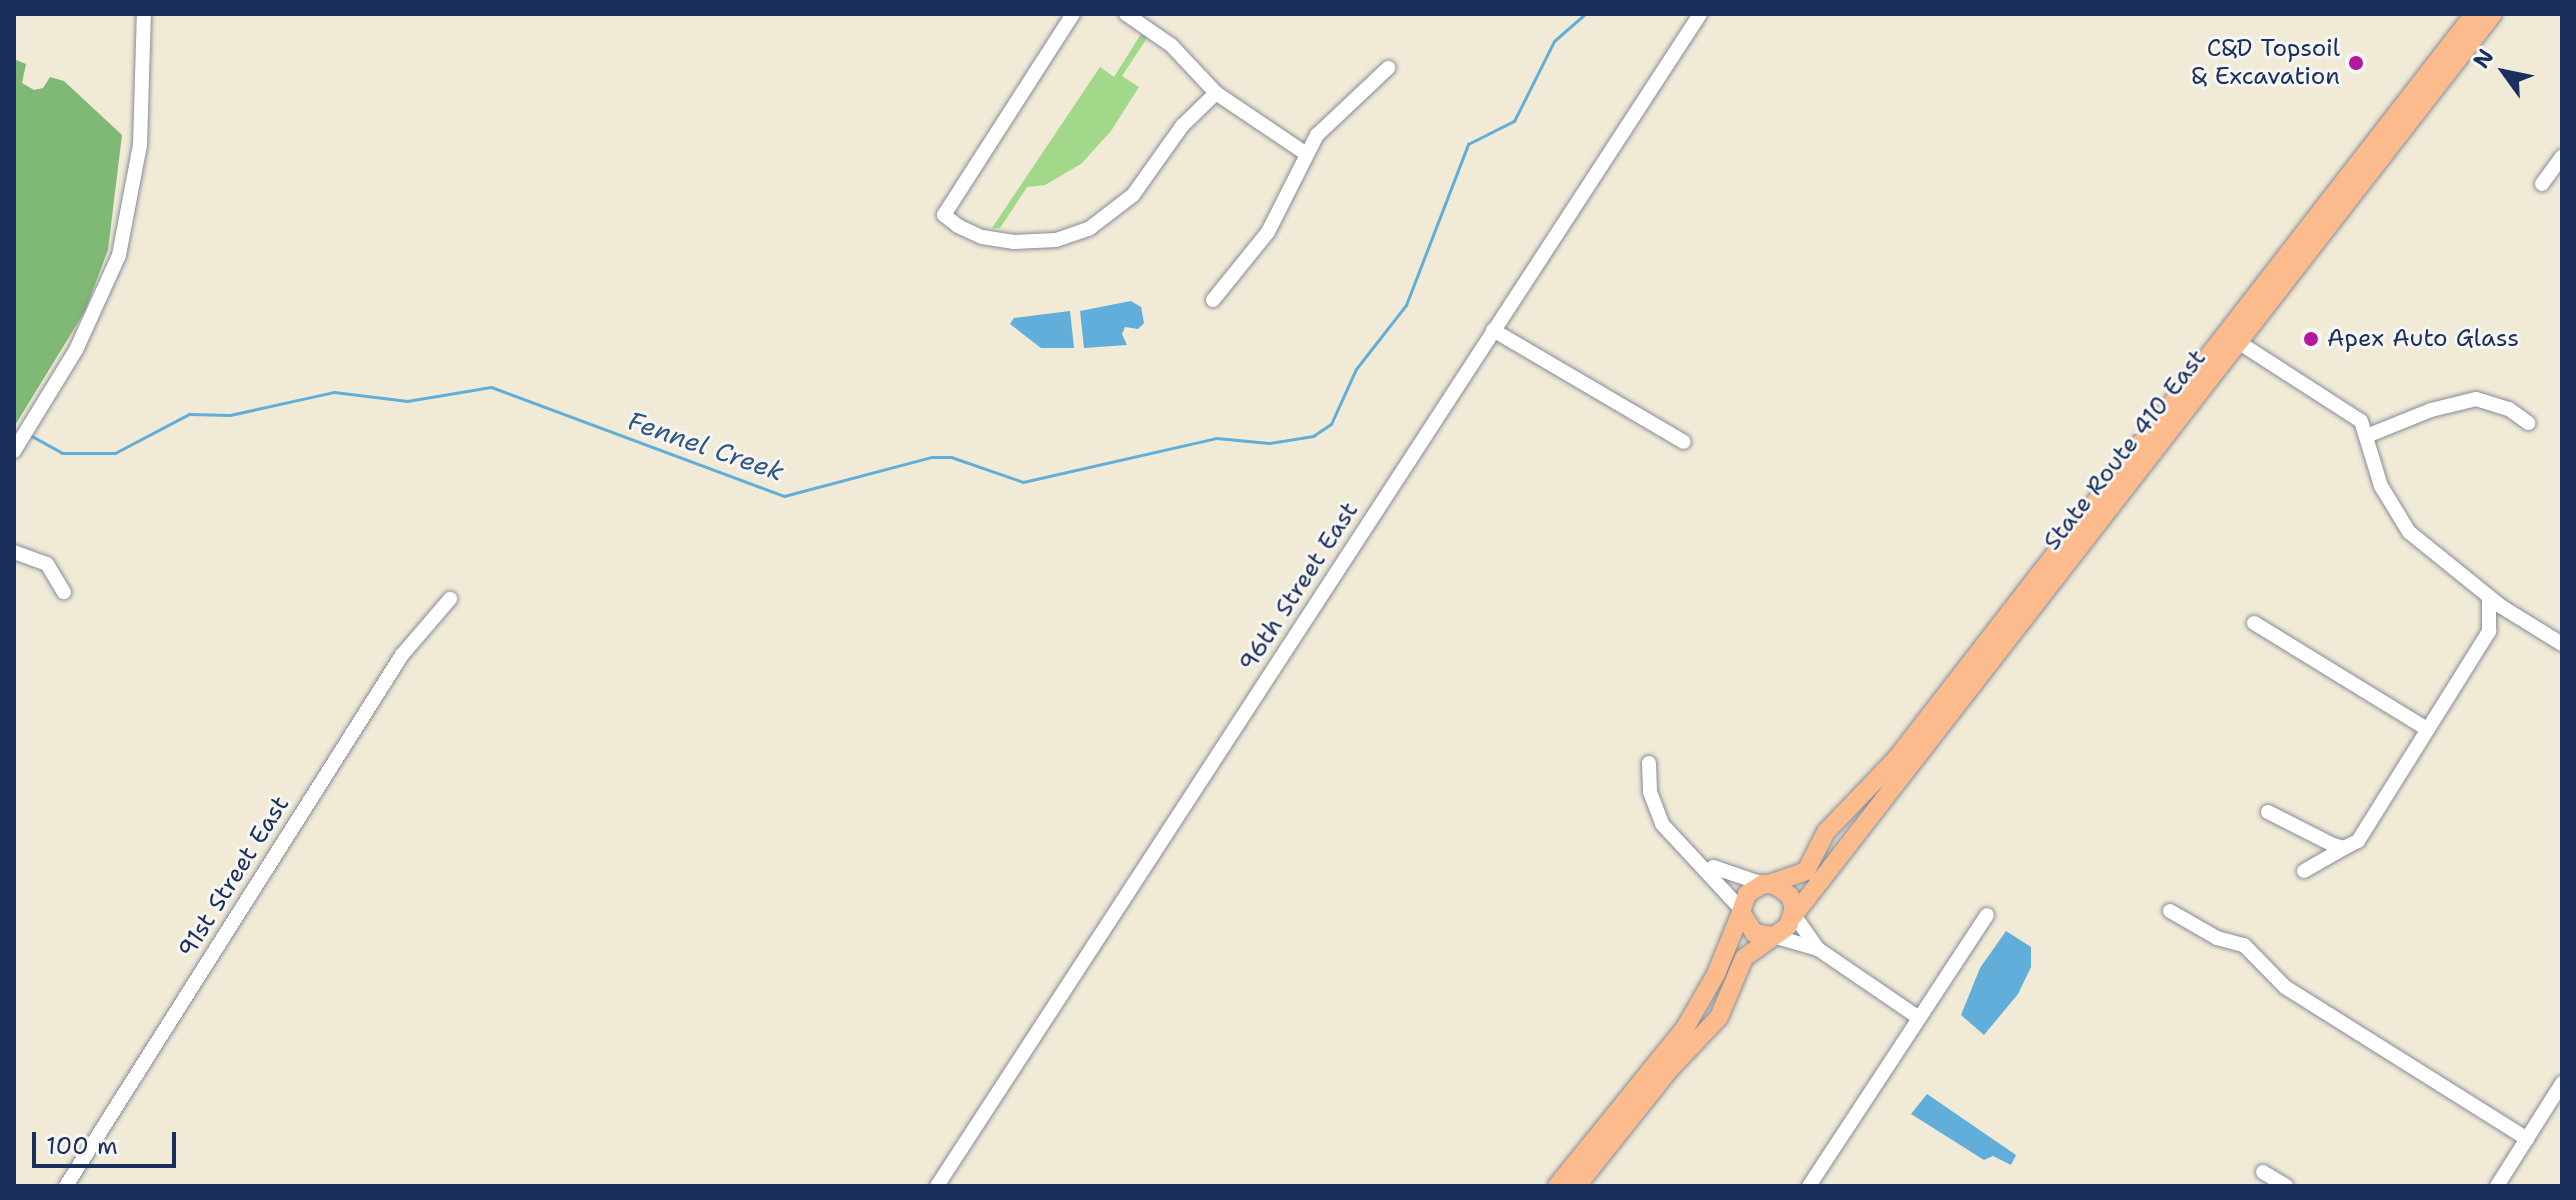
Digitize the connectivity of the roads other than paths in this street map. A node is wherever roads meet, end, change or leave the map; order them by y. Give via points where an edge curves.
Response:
1 (144, 14) edge
2 (1073, 14) edge
3 (1126, 14) edge
4 (1700, 14) edge
5 (2474, 14) edge
6 (2493, 14) edge
7 (1388, 68) dead end
8 (1216, 93) junction
9 (1305, 153) junction
10 (2562, 156) edge
11 (2542, 184) dead end
12 (1213, 300) dead end
13 (1493, 330) junction
14 (2232, 338) junction
15 (2528, 423) dead end
16 (2369, 435) junction
17 (1684, 442) dead end
18 (14, 451) edge
19 (14, 552) edge
20 (64, 592) dead end
21 (2489, 597) junction
22 (450, 599) dead end
23 (2254, 623) dead end
24 (2562, 644) edge
25 (2427, 729) junction
26 (1649, 763) dead end
27 (2268, 812) dead end
28 (2344, 848) junction
29 (1692, 855) junction
30 (2304, 871) dead end
31 (1766, 884) junction
32 (1742, 910) junction
33 (2170, 911) dead end
34 (1794, 915) junction
35 (1987, 915) dead end
36 (1773, 936) junction
37 (1818, 949) junction
38 (1919, 1018) junction
39 (2561, 1089) edge
40 (2527, 1139) junction
41 (2263, 1172) dead end
42 (66, 1186) edge
43 (937, 1186) edge
44 (1557, 1186) edge
45 (1577, 1186) edge
46 (1809, 1186) edge
47 (2286, 1186) edge
48 (2497, 1186) edge

1 - 18 street via 140,145 119,255 76,350
2 - 8 street via 944,215 982,237 1056,240 1105,219 1133,195 1182,126
3 - 8 street via 1187,58
4 - 13 street, 96th Street East
5 - 14 main road, State Route 410 East
6 - 14 main road, State Route 410 East
7 - 9 street via 1339,111
8 - 9 street
9 - 12 street via 1268,232
10 - 11 street
13 - 17 street
13 - 43 street, 96th Street East
14 - 16 street via 2336,402 2361,421
14 - 31 main road, State Route 410 East via 1896,759 1826,832 1806,871
14 - 34 main road, State Route 410 East
15 - 16 street via 2509,409 2476,399
16 - 21 street via 2381,486 2400,520
19 - 20 street via 47,564
21 - 24 street
21 - 25 street via 2489,631
22 - 42 street, 91st Street East via 402,655
23 - 25 street
25 - 28 street via 2358,841
26 - 29 street via 1657,814
27 - 28 street
28 - 30 street
29 - 31 street via 1735,878
29 - 32 street
31 - 32 main road via 1747,894
31 - 34 main road via 1786,892
32 - 36 main road via 1749,929
32 - 44 main road via 1716,974 1685,1028
33 - 40 street via 2217,938 2244,945 2285,987
34 - 36 main road
34 - 37 street
35 - 38 street
36 - 37 street
36 - 45 main road via 1744,958 1719,1017 1668,1071
37 - 38 street
38 - 46 street
39 - 40 street
40 - 48 street
41 - 47 street

